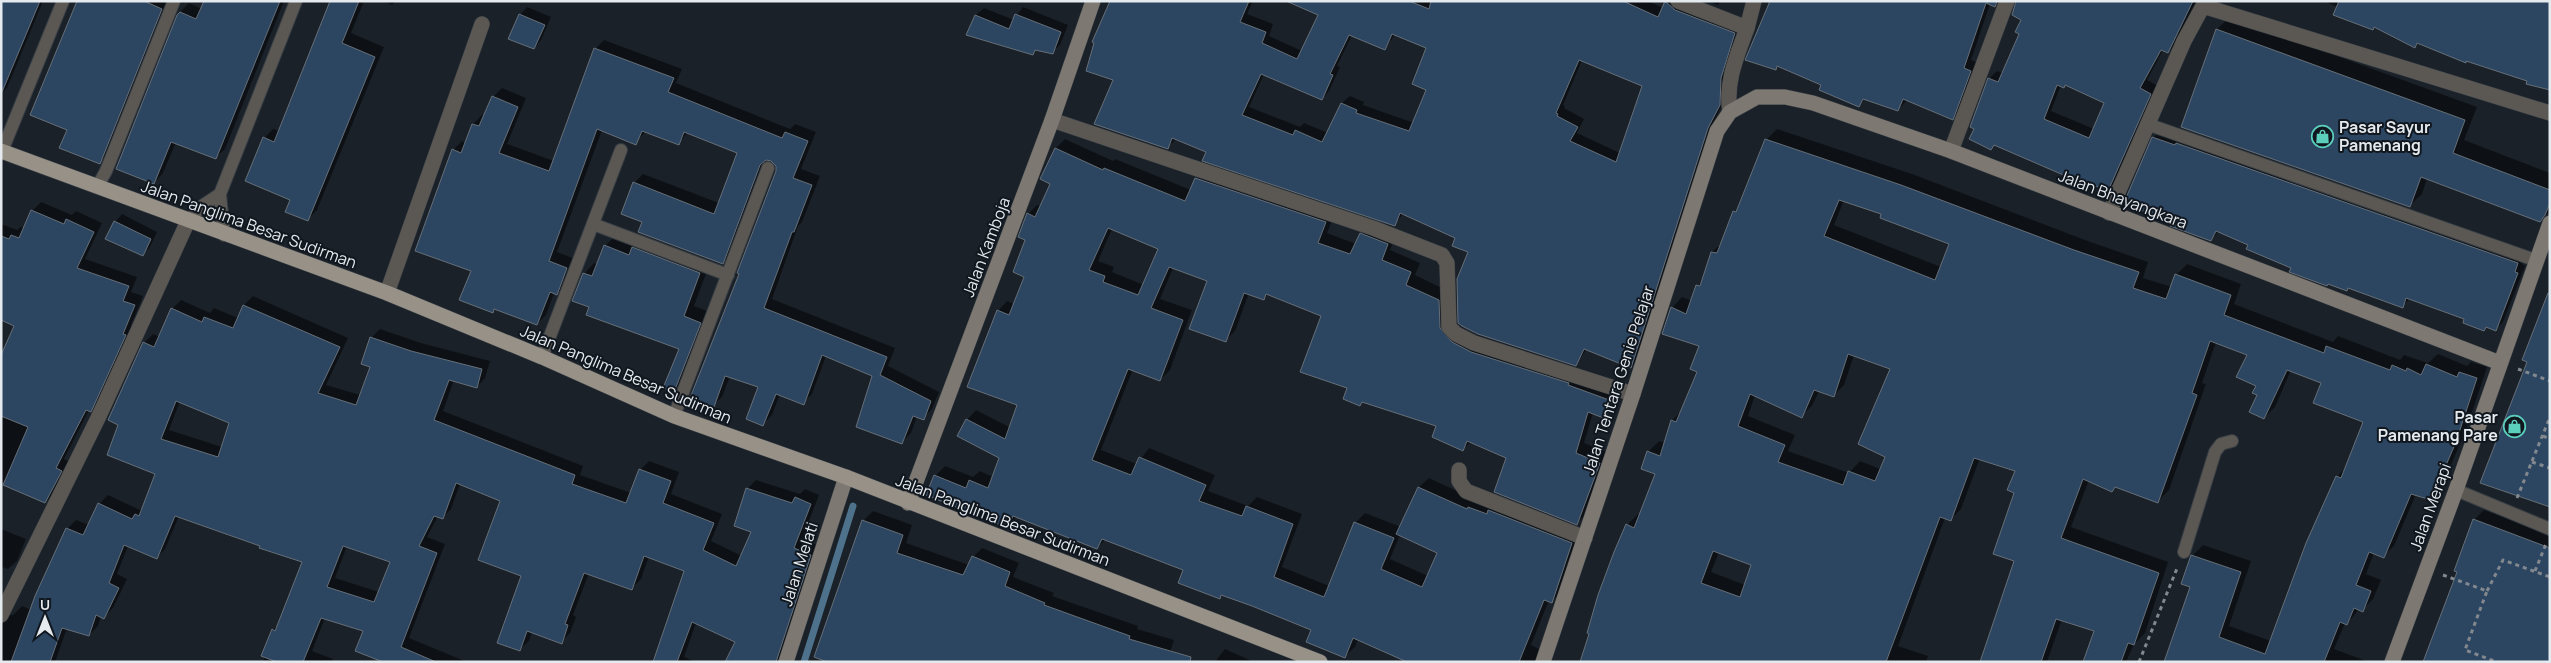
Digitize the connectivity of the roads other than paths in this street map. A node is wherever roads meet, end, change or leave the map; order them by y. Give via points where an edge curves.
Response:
1 (62, 1) edge
2 (174, 1) edge
3 (296, 1) edge
4 (1093, 1) edge
5 (1678, 1) edge
6 (1754, 1) edge
7 (2007, 1) edge
8 (2204, 3) edge
9 (482, 24) dead end
10 (1746, 28) junction
11 (1730, 112) junction
12 (2550, 113) edge
13 (1052, 120) junction
14 (2147, 124) junction
15 (620, 150) dead end
16 (2, 151) edge
17 (1952, 151) junction
18 (768, 168) dead end
19 (97, 187) junction
20 (220, 194) junction
21 (2109, 213) junction
22 (188, 221) junction
23 (2550, 223) edge
24 (593, 224) junction
25 (224, 235) junction
26 (2535, 260) junction
27 (728, 275) junction
28 (387, 294) junction
29 (542, 358) junction
30 (2500, 363) junction
31 (1633, 394) junction
32 (674, 416) junction
33 (2232, 441) dead end
34 (1459, 470) dead end
35 (846, 477) junction
36 (2456, 490) junction
37 (908, 503) junction
38 (2548, 535) edge
39 (1585, 538) junction
40 (2184, 552) road end
41 (1, 615) edge
42 (786, 662) edge
43 (1320, 662) edge
44 (1543, 662) edge
45 (2392, 662) edge

1 - 16 lane
2 - 19 lane
3 - 20 lane
4 - 13 street, Jalan Kamboja
5 - 10 street
6 - 10 street
7 - 17 street
8 - 12 street
8 - 14 street
9 - 28 street
10 - 11 street via 1730,80
11 - 17 street, Jalan Bhayangkara via 1757,97 1785,97 1812,103
11 - 31 street, Jalan Tentara Genie Pelajar via 1717,131
13 - 31 street via 1373,228 1442,255 1447,263 1449,327 1456,334
13 - 37 street, Jalan Kamboja
14 - 21 street
14 - 26 lane
15 - 24 lane
16 - 19 main road, Jalan Panglima Besar Sudirman
17 - 21 street, Jalan Bhayangkara
18 - 27 lane
19 - 22 main road, Jalan Panglima Besar Sudirman
20 - 22 lane
20 - 25 lane
21 - 30 street, Jalan Bhayangkara
22 - 25 main road, Jalan Panglima Besar Sudirman
22 - 41 street via 99,416
23 - 26 street, Jalan Merapi
24 - 27 lane
24 - 29 lane
25 - 28 main road, Jalan Panglima Besar Sudirman
26 - 30 street, Jalan Merapi
27 - 32 lane
28 - 29 main road, Jalan Panglima Besar Sudirman
29 - 32 main road, Jalan Panglima Besar Sudirman
30 - 36 street, Jalan Merapi
31 - 39 street, Jalan Tentara Genie Pelajar
32 - 35 main road, Jalan Panglima Besar Sudirman
33 - 40 lane via 2221,444 2215,452
34 - 39 street via 1459,481 1466,491
35 - 37 main road, Jalan Panglima Besar Sudirman
35 - 42 street, Jalan Melati
36 - 38 lane via 2511,511
36 - 45 street, Jalan Merapi
37 - 43 main road, Jalan Panglima Besar Sudirman
39 - 44 street, Jalan Tentara Genie Pelajar

